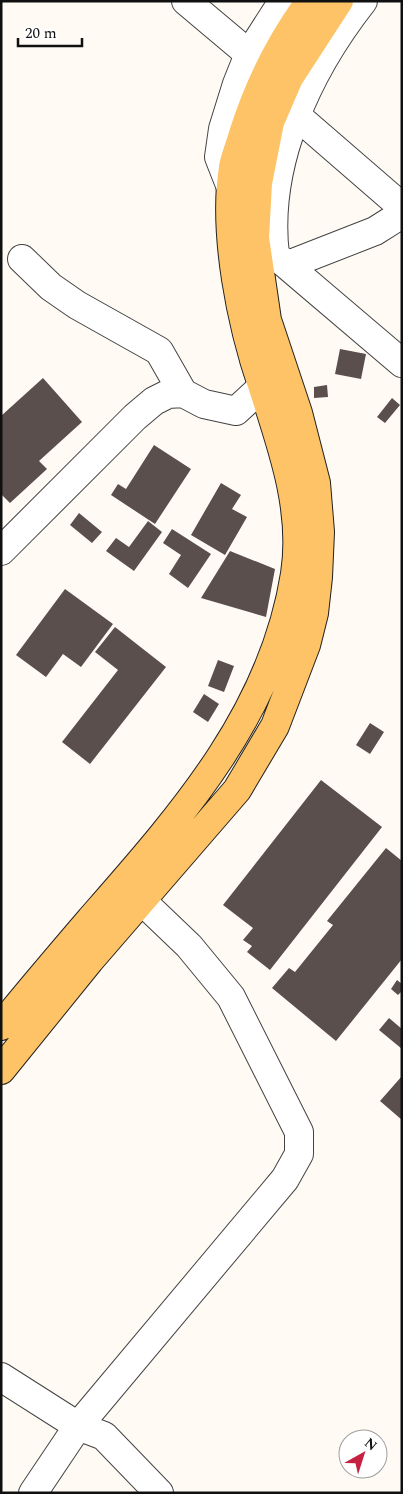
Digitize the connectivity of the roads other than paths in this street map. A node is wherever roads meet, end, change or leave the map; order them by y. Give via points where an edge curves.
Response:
1 (186, 1) edge
2 (283, 1) edge
3 (310, 1) edge
4 (339, 1) edge
5 (362, 1) edge
6 (249, 54) junction
7 (297, 116) junction
8 (232, 190) junction
9 (402, 207) edge
10 (402, 214) edge
11 (273, 252) junction
12 (22, 259) dead end
13 (402, 363) edge
14 (262, 387) junction
15 (183, 393) junction
16 (1, 551) edge
17 (143, 902) junction
18 (1, 1026) edge
19 (1, 1070) edge
20 (1, 1377) edge
21 (78, 1426) junction
22 (33, 1493) edge
23 (159, 1493) edge

1 - 6 street
2 - 6 street
3 - 8 main road via 267,70 234,166
4 - 11 main road via 289,78 270,122 258,183
5 - 7 street via 343,26 310,85
6 - 8 street via 236,84 220,148 219,157
7 - 9 street
7 - 11 street via 275,194
8 - 14 main road via 238,298
10 - 11 street via 375,231
11 - 13 street
11 - 17 main road via 267,320 298,413 316,483 320,532 314,614 306,645 275,726 238,790
12 - 15 street via 51,287 77,305 158,351
14 - 15 street via 236,411 204,404
14 - 18 main road via 290,474 296,529 295,572 279,638 249,712 212,773
15 - 16 street via 168,394 154,401 135,417
17 - 19 main road via 90,960
17 - 21 street via 189,946 231,997 299,1132 299,1154 285,1179
20 - 21 street
21 - 22 street
21 - 23 street via 104,1436

